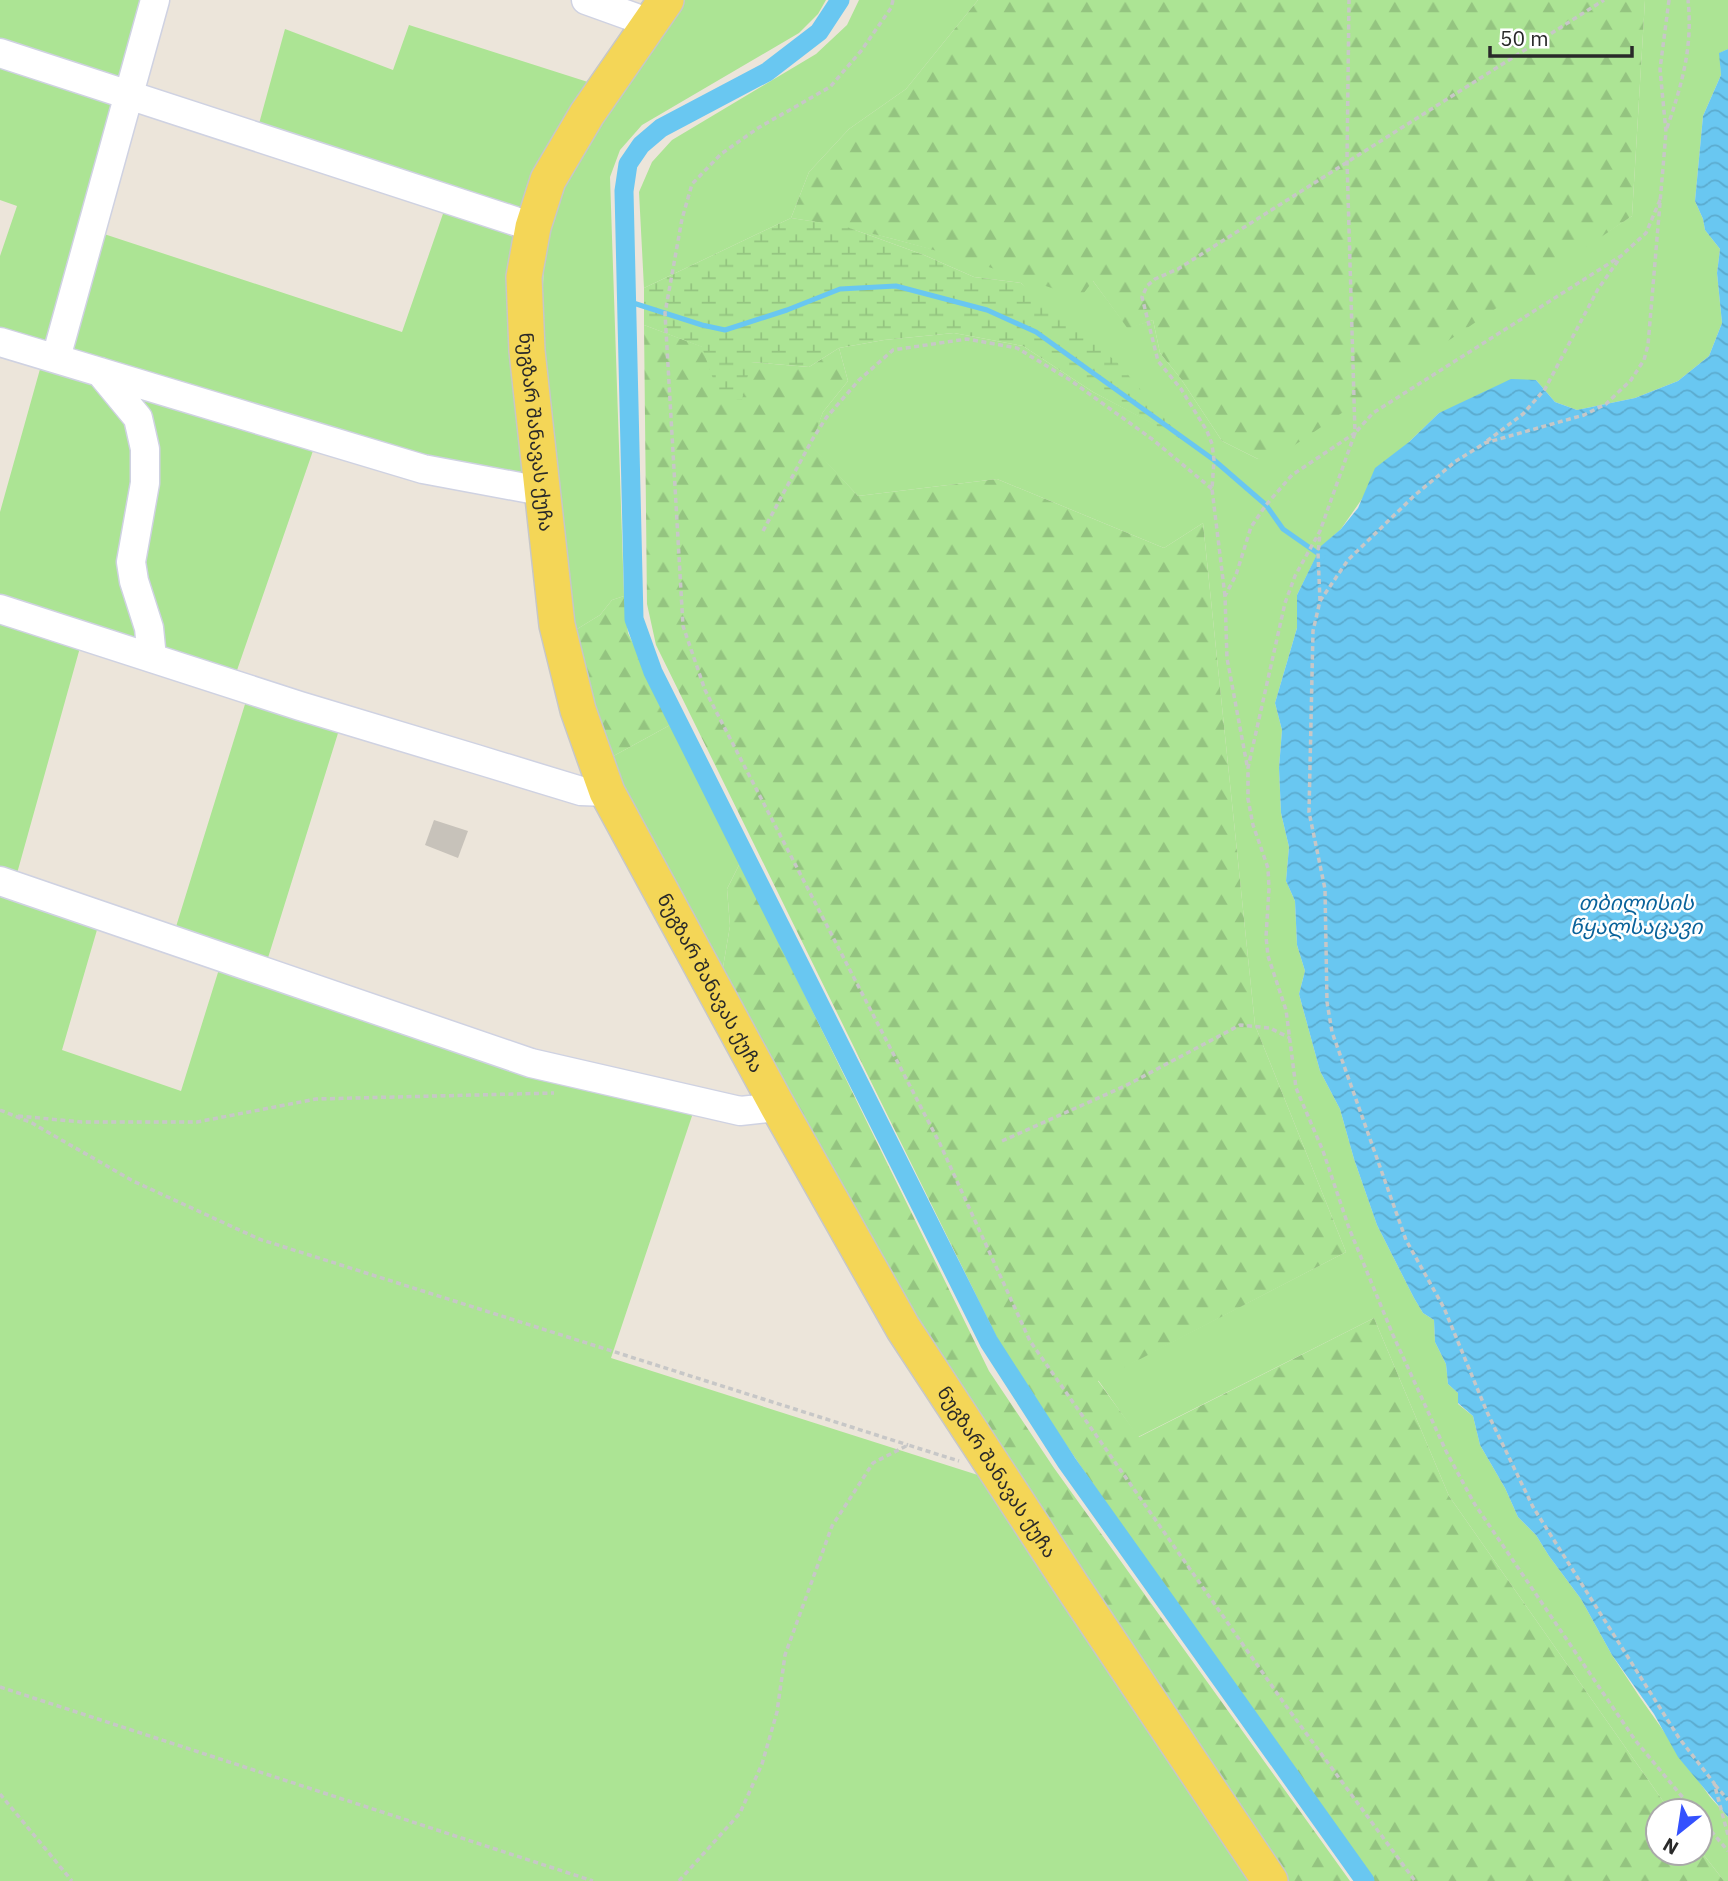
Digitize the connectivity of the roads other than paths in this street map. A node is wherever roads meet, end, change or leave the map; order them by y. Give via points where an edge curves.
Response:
1 (155, 0) edge
2 (586, 0) edge
3 (658, 11) edge
4 (0, 53) edge
5 (129, 95) junction
6 (533, 227) junction
7 (0, 342) edge
8 (56, 358) junction
9 (100, 372) junction
10 (541, 491) junction
11 (0, 609) edge
12 (152, 658) junction
13 (607, 792) junction
14 (0, 881) edge
15 (778, 1108) junction
16 (1270, 1881) edge

1 - 5 street
2 - 3 street
3 - 6 main road, ნუგზარ შანავას ქუჩა via 566,146 548,180
4 - 5 street
5 - 6 street
5 - 8 street
6 - 10 main road, ნუგზარ შანავას ქუჩა via 524,277 525,314
7 - 8 street
8 - 9 street
9 - 10 street via 424,469
9 - 12 street via 138,418 145,449 145,483 131,562
10 - 13 main road, ნუგზარ შანავას ქუჩა via 557,625 578,710
11 - 12 street
12 - 13 street via 581,791
13 - 15 main road, ნუგზარ შანავას ქუჩა
14 - 15 street via 531,1063 740,1111
15 - 16 main road, ნუგზარ შანავას ქუჩა via 903,1328

